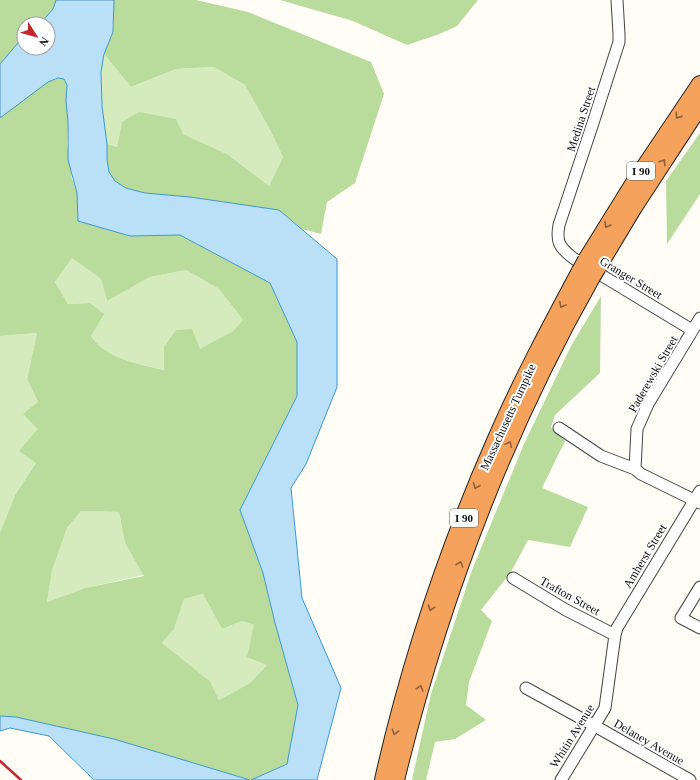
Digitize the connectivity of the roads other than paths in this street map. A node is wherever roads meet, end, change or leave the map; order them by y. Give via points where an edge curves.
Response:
1 (617, 0) edge
2 (700, 84) edge
3 (700, 106) edge
4 (560, 245) joint
5 (589, 269) junction
6 (700, 318) edge
7 (692, 330) junction
8 (559, 428) dead end
9 (635, 469) junction
10 (698, 498) edge
11 (513, 578) dead end
12 (700, 587) edge
13 (700, 628) edge
14 (615, 635) junction
15 (526, 688) dead end
16 (595, 726) junction
17 (383, 780) edge
18 (396, 780) edge
19 (561, 780) edge
20 (690, 780) edge

1 - 4 street, Medina Street via 619,42 559,225
2 -> 5 highway, Massachusetts Turnpike / I 90 via 634,181
5 -> 3 highway, Massachusetts Turnpike / I 90 via 634,207
4 - 7 street, Granger Street via 572,258
5 -> 17 highway, Massachusetts Turnpike / I 90 via 523,380 474,490 439,585 411,673
18 -> 5 highway, Massachusetts Turnpike / I 90 via 437,631 464,553 522,415
6 - 7 street, Paderewski Street
7 - 9 street, Paderewski Street via 648,404 637,429
8 - 9 street via 601,456
9 - 10 street via 641,474
10 - 14 street, Amherst Street via 621,621
11 - 14 street, Trafton Street via 566,610
12 - 13 street via 681,618
14 - 16 street, Whitin Avenue via 606,708
15 - 16 street, Delaney Avenue
16 - 19 street, Whitin Avenue
16 - 20 street, Delaney Avenue

